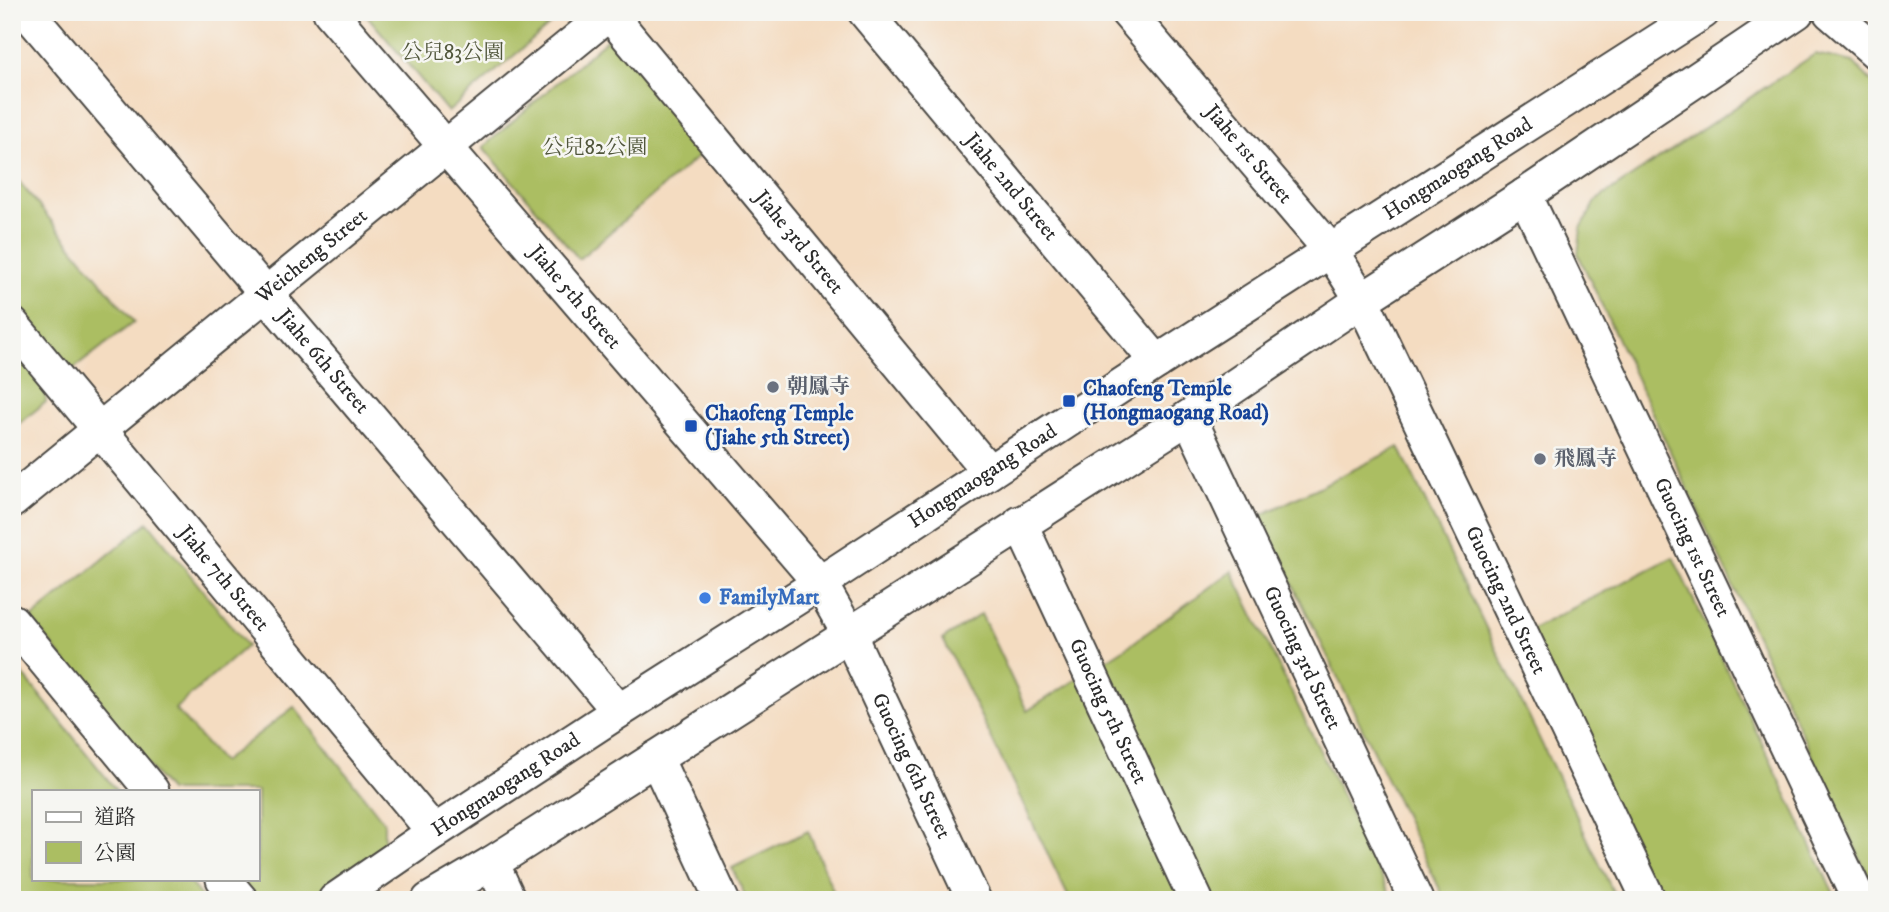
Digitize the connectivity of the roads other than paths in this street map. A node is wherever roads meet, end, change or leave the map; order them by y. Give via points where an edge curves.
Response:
1 (27, 12) edge
2 (330, 12) edge
3 (865, 12) edge
4 (1127, 12) edge
5 (1703, 12) edge
6 (1797, 12) edge
7 (1830, 12) edge
8 (609, 13) edge
9 (1877, 53) edge
10 (446, 147) junction
11 (1525, 195) junction
12 (1331, 251) junction
13 (266, 294) junction
14 (1362, 300) junction
15 (12, 324) edge
16 (1157, 362) junction
17 (1189, 417) junction
18 (100, 429) junction
19 (989, 472) junction
20 (12, 500) edge
21 (1020, 523) junction
22 (820, 583) junction
23 (12, 621) edge
24 (849, 634) junction
25 (619, 710) junction
26 (656, 758) junction
27 (151, 790) edge
28 (434, 832) junction
29 (492, 863) junction
30 (224, 880) edge
31 (241, 900) edge
32 (335, 900) edge
33 (429, 900) edge
34 (509, 900) edge
35 (722, 900) edge
36 (974, 900) edge
37 (1196, 900) edge
38 (1416, 900) edge
39 (1649, 900) edge
40 (1859, 900) edge

1 - 13 street, Jiahe 6th Street
2 - 10 street, Jiahe 5th Street
3 - 16 street, Jiahe 2nd Street
4 - 12 street, Jiahe 1st Street
5 - 12 street, Hongmaogang Road
6 - 11 street
7 - 9 street
8 - 10 street, Weicheng Street
8 - 19 street, Jiahe 3rd Street
10 - 13 street, Weicheng Street
10 - 22 street, Jiahe 5th Street
11 - 14 street
11 - 40 street, Guocing 1st Street
12 - 14 street, Jiahe 1st Street
12 - 16 street, Hongmaogang Road
13 - 18 street, Weicheng Street
13 - 25 street, Jiahe 6th Street
14 - 17 street
14 - 39 street, Guocing 2nd Street
15 - 18 street, Jiahe 7th Street
16 - 19 street, Hongmaogang Road
17 - 21 street
17 - 38 street, Guocing 3rd Street
18 - 20 street, Weicheng Street
18 - 28 street, Jiahe 7th Street
19 - 22 street, Hongmaogang Road
21 - 24 street
21 - 37 street, Guocing 5th Street
22 - 24 street, Jiahe 5th Street
22 - 25 street, Hongmaogang Road
23 - 27 street
24 - 26 street
24 - 36 street, Guocing 6th Street
25 - 28 street, Hongmaogang Road
26 - 29 street
26 - 35 street
28 - 32 street, Hongmaogang Road
29 - 33 street
29 - 34 street
30 - 31 street

